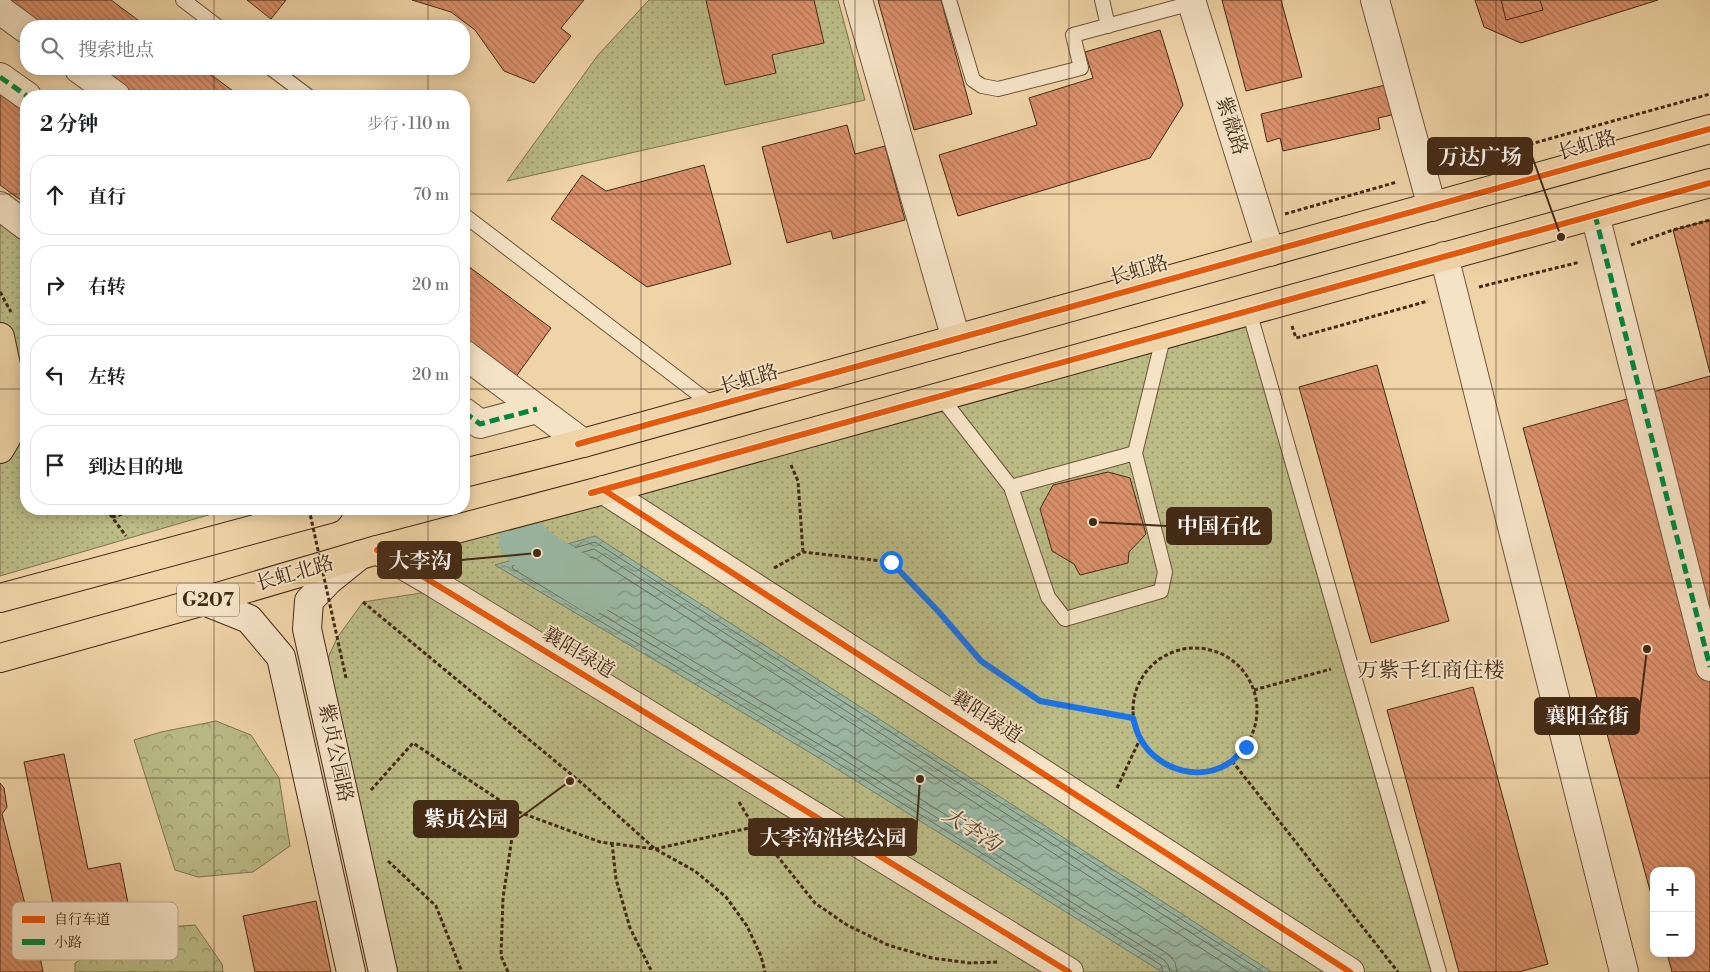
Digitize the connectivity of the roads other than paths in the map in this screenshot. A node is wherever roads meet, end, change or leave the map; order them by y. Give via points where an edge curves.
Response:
1 (183, 0) edge
2 (858, 0) edge
3 (948, 0) edge
4 (1102, 0) edge
5 (1375, 0) edge
6 (1192, 2) edge
7 (0, 10) edge
8 (209, 20) edge
9 (20, 25) edge
10 (1108, 26) junction
11 (87, 75) edge
12 (280, 75) edge
13 (0, 77) edge
14 (108, 90) edge
15 (300, 90) edge
16 (20, 91) edge
17 (1710, 129) edge
18 (1710, 183) edge
19 (0, 206) edge
20 (1432, 207) junction
21 (1594, 215) junction
22 (470, 220) edge
23 (20, 221) edge
24 (1270, 252) junction
25 (1444, 256) junction
26 (1249, 311) junction
27 (1164, 334) junction
28 (0, 337) edge
29 (956, 339) junction
30 (470, 359) edge
31 (940, 396) junction
32 (714, 406) junction
33 (537, 409) junction
34 (470, 416) edge
35 (580, 444) junction
36 (0, 449) edge
37 (1135, 454) junction
38 (470, 472) edge
39 (1011, 487) junction
40 (597, 491) junction
41 (307, 515) edge
42 (368, 553) junction
43 (0, 598) edge
44 (204, 601) junction
45 (0, 658) edge
46 (1710, 667) edge
47 (1058, 965) edge
48 (351, 972) edge
49 (383, 972) edge
50 (1350, 972) edge
51 (1439, 972) edge
52 (1624, 972) edge

1 - 8 lane
2 - 29 street
3 - 10 lane via 972,80 998,89 1081,68 1072,35
4 - 10 lane
5 - 20 street
6 - 10 lane
6 - 24 street, 紫薇路
7 - 9 street
11 - 14 street
12 - 15 lane
13 - 16 street
17 - 20 highway, 长虹路
18 - 21 highway, G207
19 - 23 street
20 - 24 highway, 长虹路
21 - 25 highway, G207
21 - 46 street
22 - 32 lane
24 - 29 highway, 长虹路
25 - 26 highway, G207
25 - 52 street
26 - 27 highway, G207
26 - 51 lane
27 - 31 highway, G207
27 - 37 lane
28 - 36 highway via 10,384 7,436
29 - 32 highway, 长虹路
30 - 33 street
31 - 39 lane
31 - 40 highway, G207
32 - 35 highway, 长虹路
33 - 34 street via 480,424
33 - 35 street
35 - 38 highway
37 - 39 lane
37 - 39 lane via 1165,572 1161,591 1065,619 1048,597
40 - 42 highway, 长虹北路 / G207
40 - 50 street, 襄阳绿道 via 747,582
41 - 43 highway
42 - 44 highway, 长虹北路 / G207
42 - 47 street, 襄阳绿道 via 789,801
42 - 49 street, 紫贞公园路 via 329,580 309,601 308,629
44 - 45 highway, 长虹北路 / G207
44 - 48 street, 紫贞公园路 via 249,620 281,657

